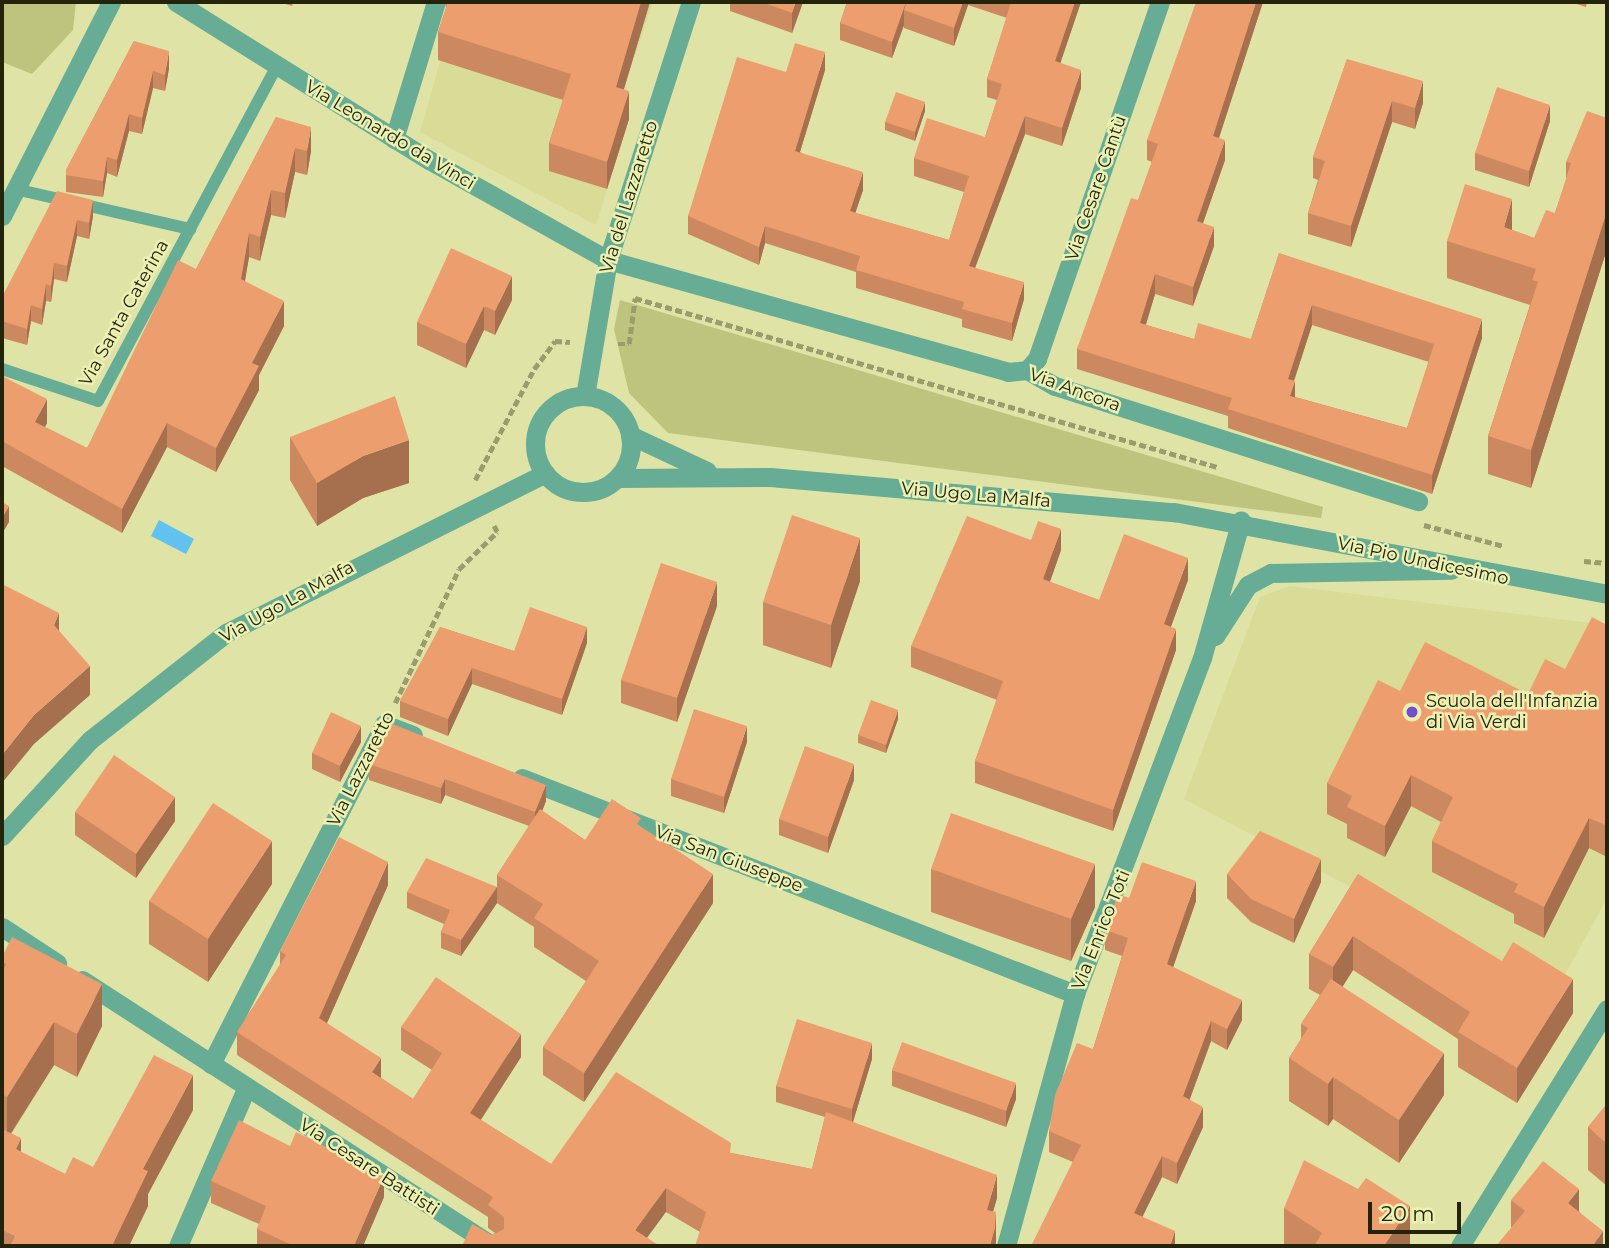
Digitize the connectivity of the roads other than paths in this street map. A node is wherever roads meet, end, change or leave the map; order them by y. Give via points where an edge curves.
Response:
1 (110, 2) edge
2 (176, 2) edge
3 (436, 2) edge
4 (691, 2) edge
5 (1160, 2) edge
6 (277, 66) junction
7 (394, 139) junction
8 (15, 189) junction
9 (2, 216) edge
10 (190, 229) junction
11 (608, 260) junction
12 (2, 369) edge
13 (1027, 370) junction
14 (585, 396) junction
15 (631, 435) junction
16 (545, 473) junction
17 (711, 474) junction
18 (618, 478) junction
19 (1418, 501) dead end
20 (1241, 520) junction
21 (1455, 570) junction
22 (1607, 594) edge
23 (1202, 659) junction
24 (436, 745) edge
25 (502, 770) edge
26 (2, 836) edge
27 (2, 927) edge
28 (1074, 994) junction
29 (1607, 1009) edge
30 (211, 1064) junction
31 (246, 1089) junction
32 (178, 1246) edge
33 (493, 1246) edge
34 (1006, 1246) edge
35 (1460, 1246) edge

1 - 8 street
2 - 6 street, Via Leonardo da Vinci
3 - 7 street
4 - 11 street, Via del Lazzaretto
5 - 13 street, Via Cesare Cantù via 1037,359
6 - 7 street, Via Leonardo da Vinci
6 - 10 lane, Via Santa Caterina
7 - 11 street, Via Leonardo da Vinci
8 - 9 street
8 - 10 lane, Via Santa Caterina
10 - 12 lane, Via Santa Caterina via 98,401
11 - 13 street, Via Ancora via 1008,372
11 - 14 street, Via del Lazzaretto
13 - 19 street, Via Ancora via 1055,386
14 - 15 street via 614,407
14 - 16 street via 569,398 544,415 535,444
15 - 17 street, Via Ugo La Malfa
15 - 18 street via 627,465
16 - 18 street, Via Ugo La Malfa via 557,484 589,492
16 - 26 street, Via Ugo La Malfa via 226,634 90,740
17 - 18 street, Via Ugo La Malfa
17 - 20 street, Via Ugo La Malfa
20 - 21 street, Via Pio Undicesimo
20 - 23 street, Via Enrico Toti
21 - 22 street, Via Pio Undicesimo
21 - 23 street, Via Enrico Toti via 1318,568 1263,576 1241,593
23 - 28 street, Via Enrico Toti
24 - 30 street, Via Lazzaretto via 384,724
25 - 28 street, Via San Giuseppe
27 - 30 street, Via Cesare Battisti
28 - 34 street, Via Enrico Toti
29 - 35 street
30 - 31 street, Via Cesare Battisti
31 - 32 street
31 - 33 street, Via Cesare Battisti

